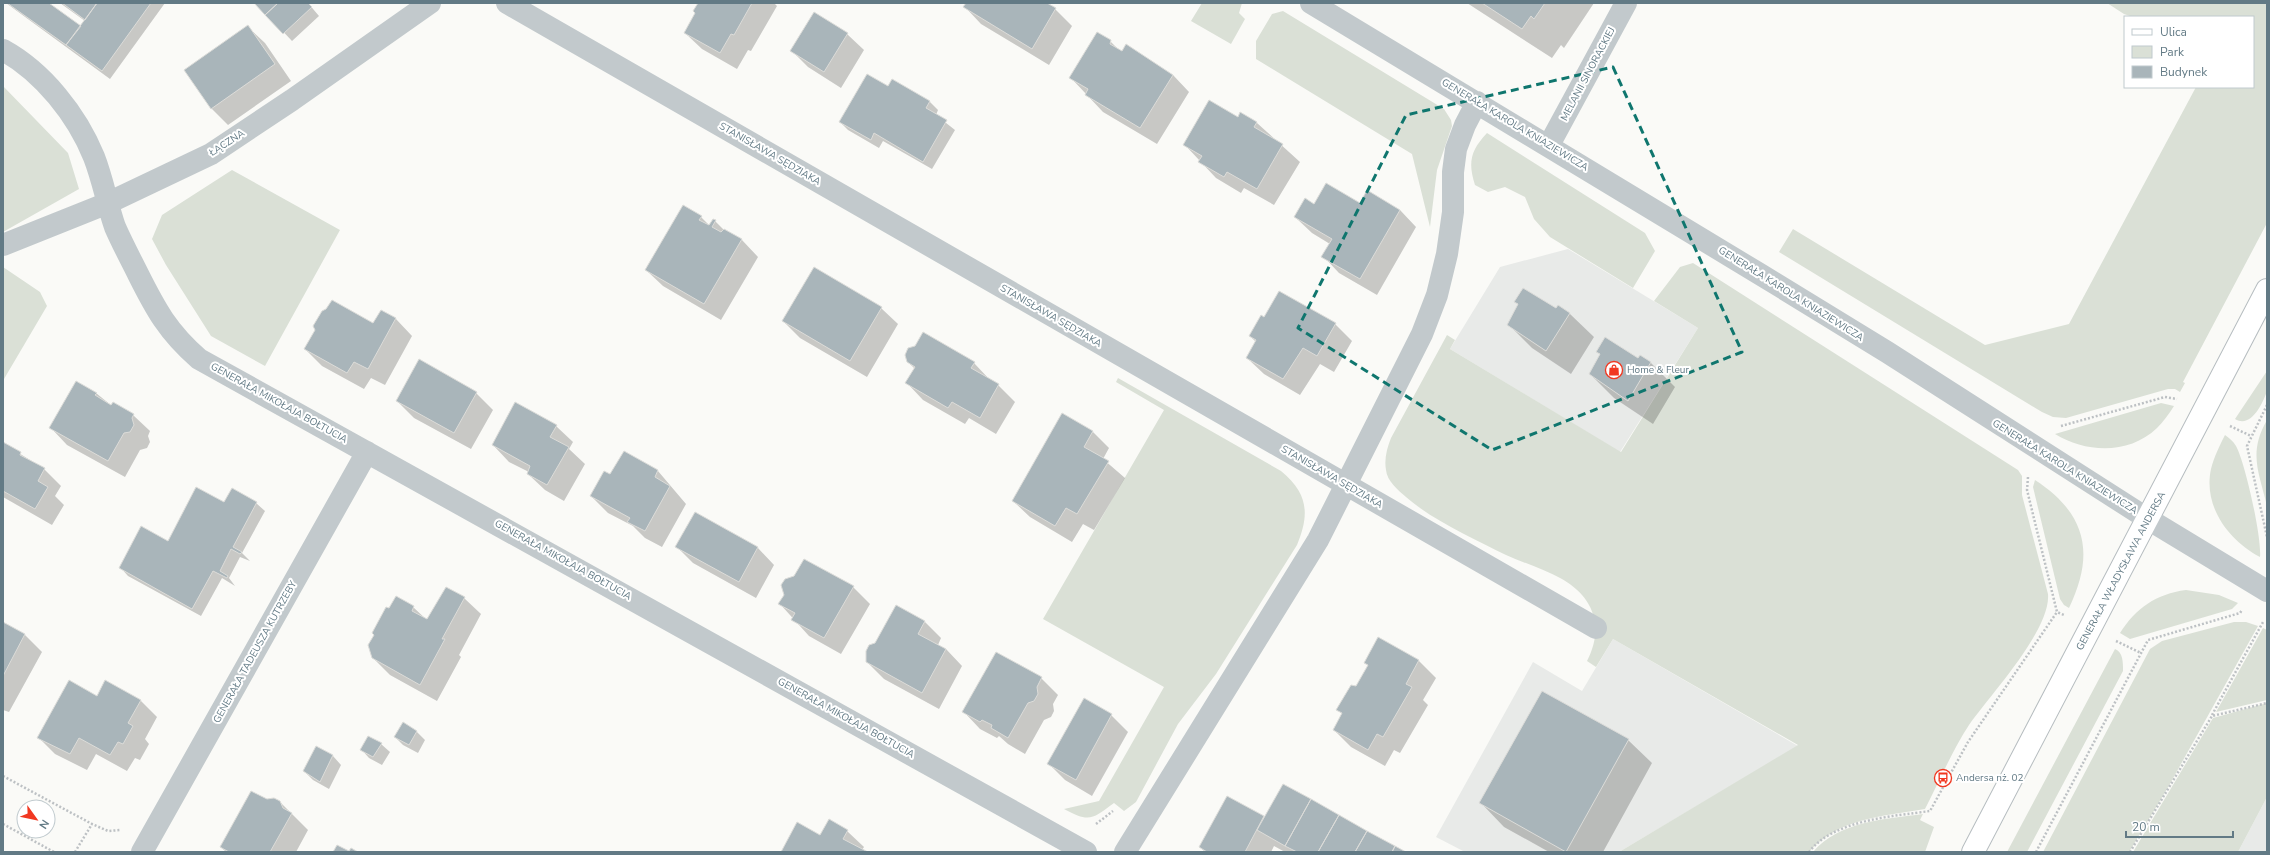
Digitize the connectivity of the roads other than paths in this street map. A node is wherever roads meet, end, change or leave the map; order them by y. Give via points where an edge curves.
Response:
1 (430, 3) edge
2 (507, 3) edge
3 (1312, 3) edge
4 (1626, 3) edge
5 (3, 50) edge
6 (1477, 102) junction
7 (1549, 145) junction
8 (108, 203) junction
9 (3, 245) edge
10 (2267, 290) edge
11 (367, 452) junction
12 (1345, 484) junction
13 (2148, 519) junction
14 (2267, 591) edge
15 (1596, 628) dead end
16 (142, 852) edge
17 (1086, 852) edge
18 (1125, 852) edge
19 (1972, 852) edge

1 - 8 street, ŁĄCZNA via 211,154
2 - 12 street, STANISŁAWA SĘDZIAKA
3 - 6 street, GENERAŁA KAROLA KNIAZIEWICZA
4 - 7 street, MELANII SINORACKIEJ
5 - 8 street, GENERAŁA MIKOŁAJA BOŁTUCIA via 19,59 48,86 74,119 94,157
6 - 7 street, GENERAŁA KAROLA KNIAZIEWICZA
6 - 12 street via 1464,125 1456,149 1451,231 1430,316
7 - 13 street, GENERAŁA KAROLA KNIAZIEWICZA via 1880,348
8 - 9 street, ŁĄCZNA
8 - 11 street, GENERAŁA MIKOŁAJA BOŁTUCIA via 124,249 145,289 169,330 184,345 199,359 220,372
10 - 13 main road, GENERAŁA WŁADYSŁAWA ANDERSA
11 - 16 street, GENERAŁA TADEUSZA KUTRZEBY
11 - 17 street, GENERAŁA MIKOŁAJA BOŁTUCIA
12 - 15 street, STANISŁAWA SĘDZIAKA
12 - 18 street via 1318,540
13 - 14 street, GENERAŁA KAROLA KNIAZIEWICZA
13 - 19 main road, GENERAŁA WŁADYSŁAWA ANDERSA

